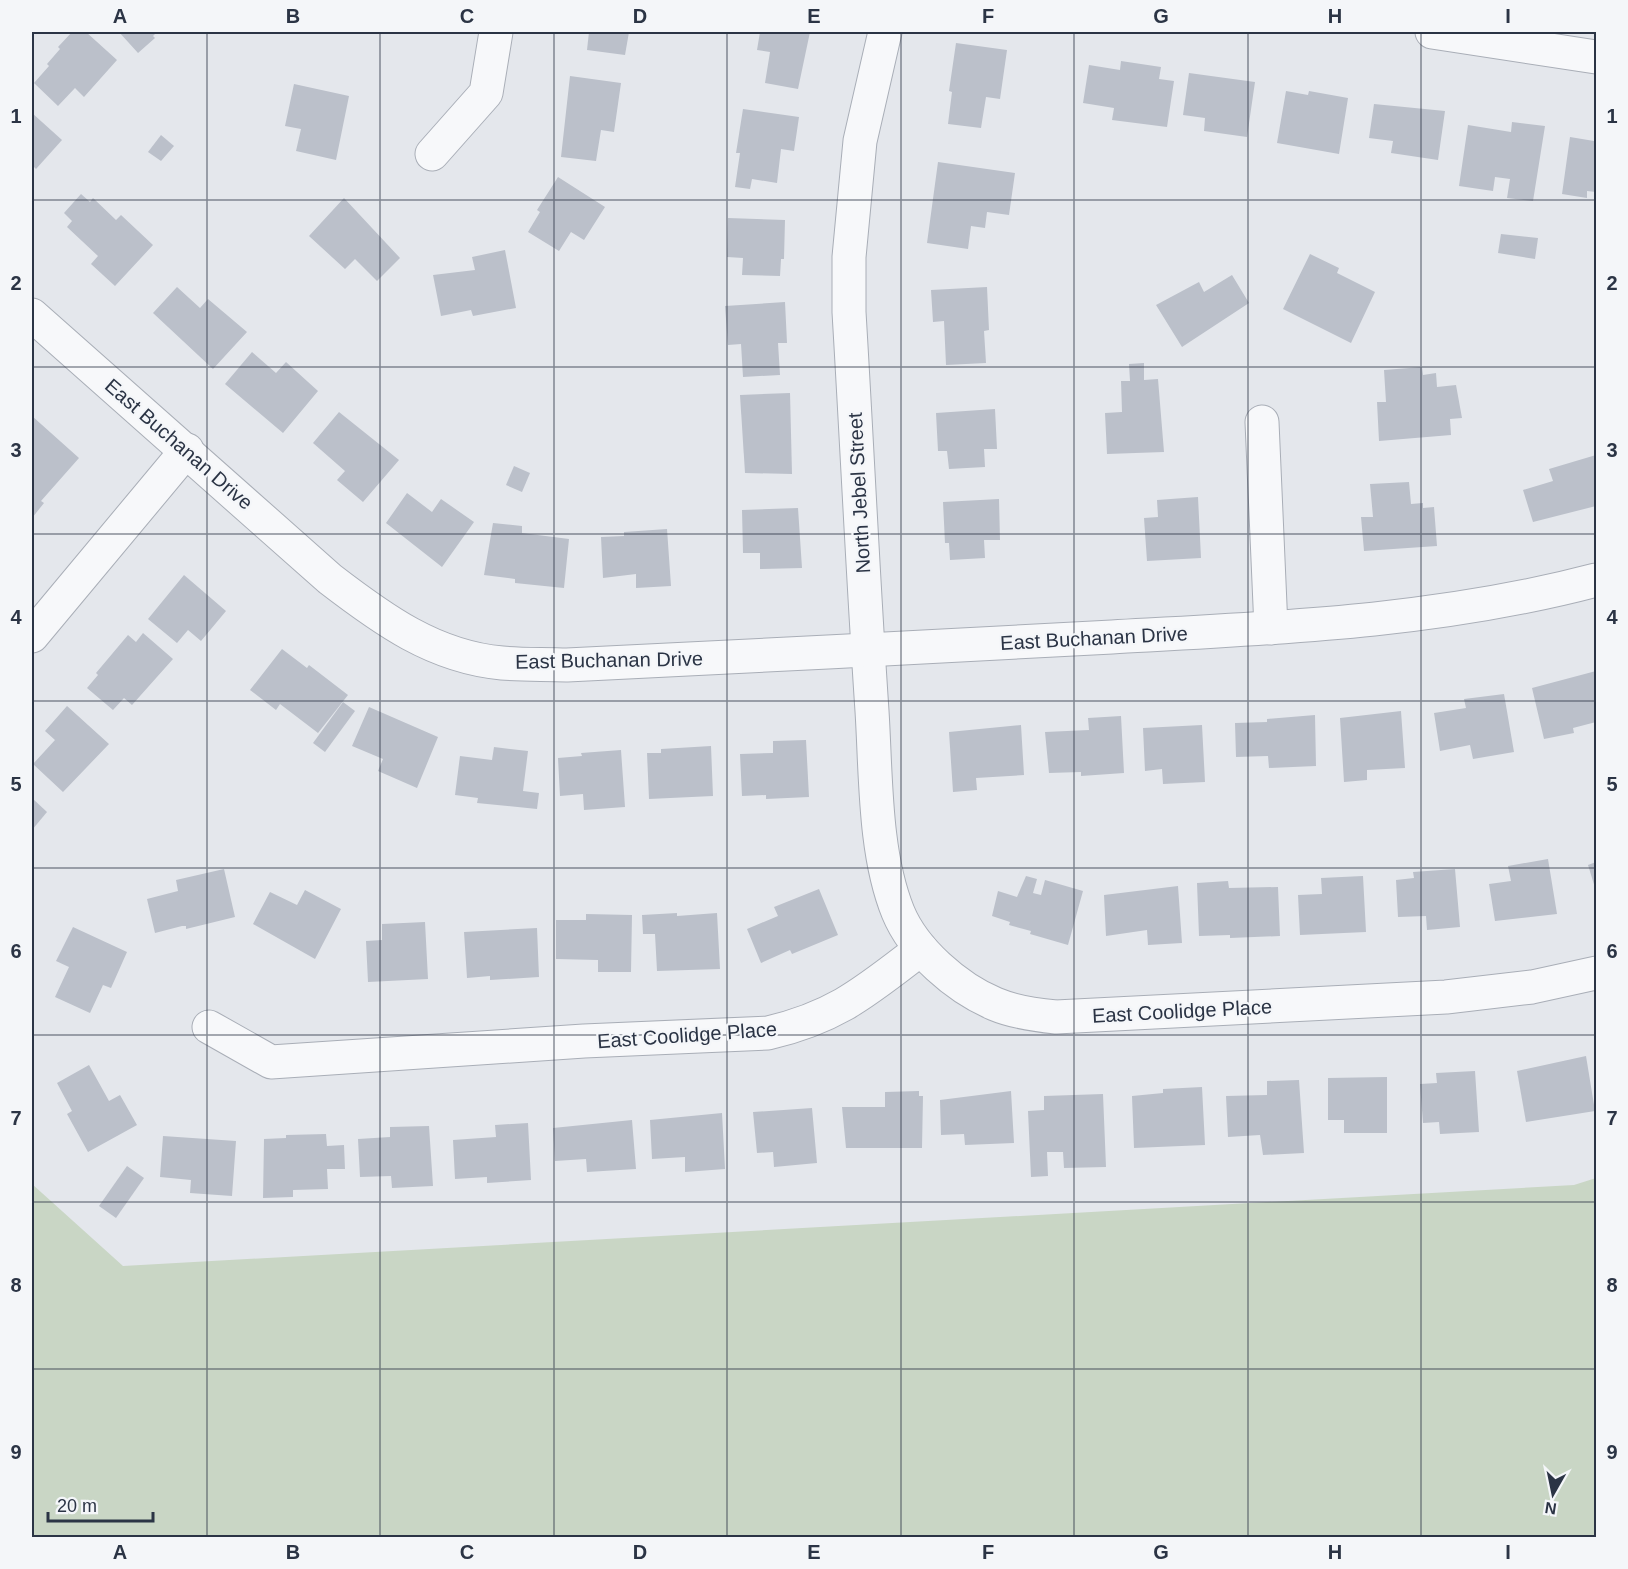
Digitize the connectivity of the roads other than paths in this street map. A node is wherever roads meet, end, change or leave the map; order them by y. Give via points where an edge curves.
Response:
1 (496, 32) edge
2 (885, 32) edge
3 (1432, 32) edge
4 (1596, 57) edge
5 (432, 154) dead end
6 (32, 315) edge
7 (1262, 422) dead end
8 (187, 450) junction
9 (1596, 580) edge
10 (1271, 628) junction
11 (32, 636) edge
12 (868, 650) junction
13 (921, 949) junction
14 (1596, 973) edge
15 (209, 1027) dead end

1 - 5 street via 486,93
2 - 12 street, North Jebel Street via 860,141 849,257
3 - 4 street
6 - 8 street, East Buchanan Drive
7 - 10 street
8 - 11 street
8 - 12 street, East Buchanan Drive via 330,579 382,618 408,634 468,657 500,663 567,665
9 - 10 street, East Buchanan Drive via 1396,619
10 - 12 street, East Buchanan Drive
12 - 13 street, North Jebel Street via 885,865 898,913
13 - 14 street, East Coolidge Place via 966,988 994,1004 1026,1014 1056,1017 1446,997 1532,987
13 - 15 street, East Coolidge Place via 849,1004 795,1027 768,1033 271,1062

